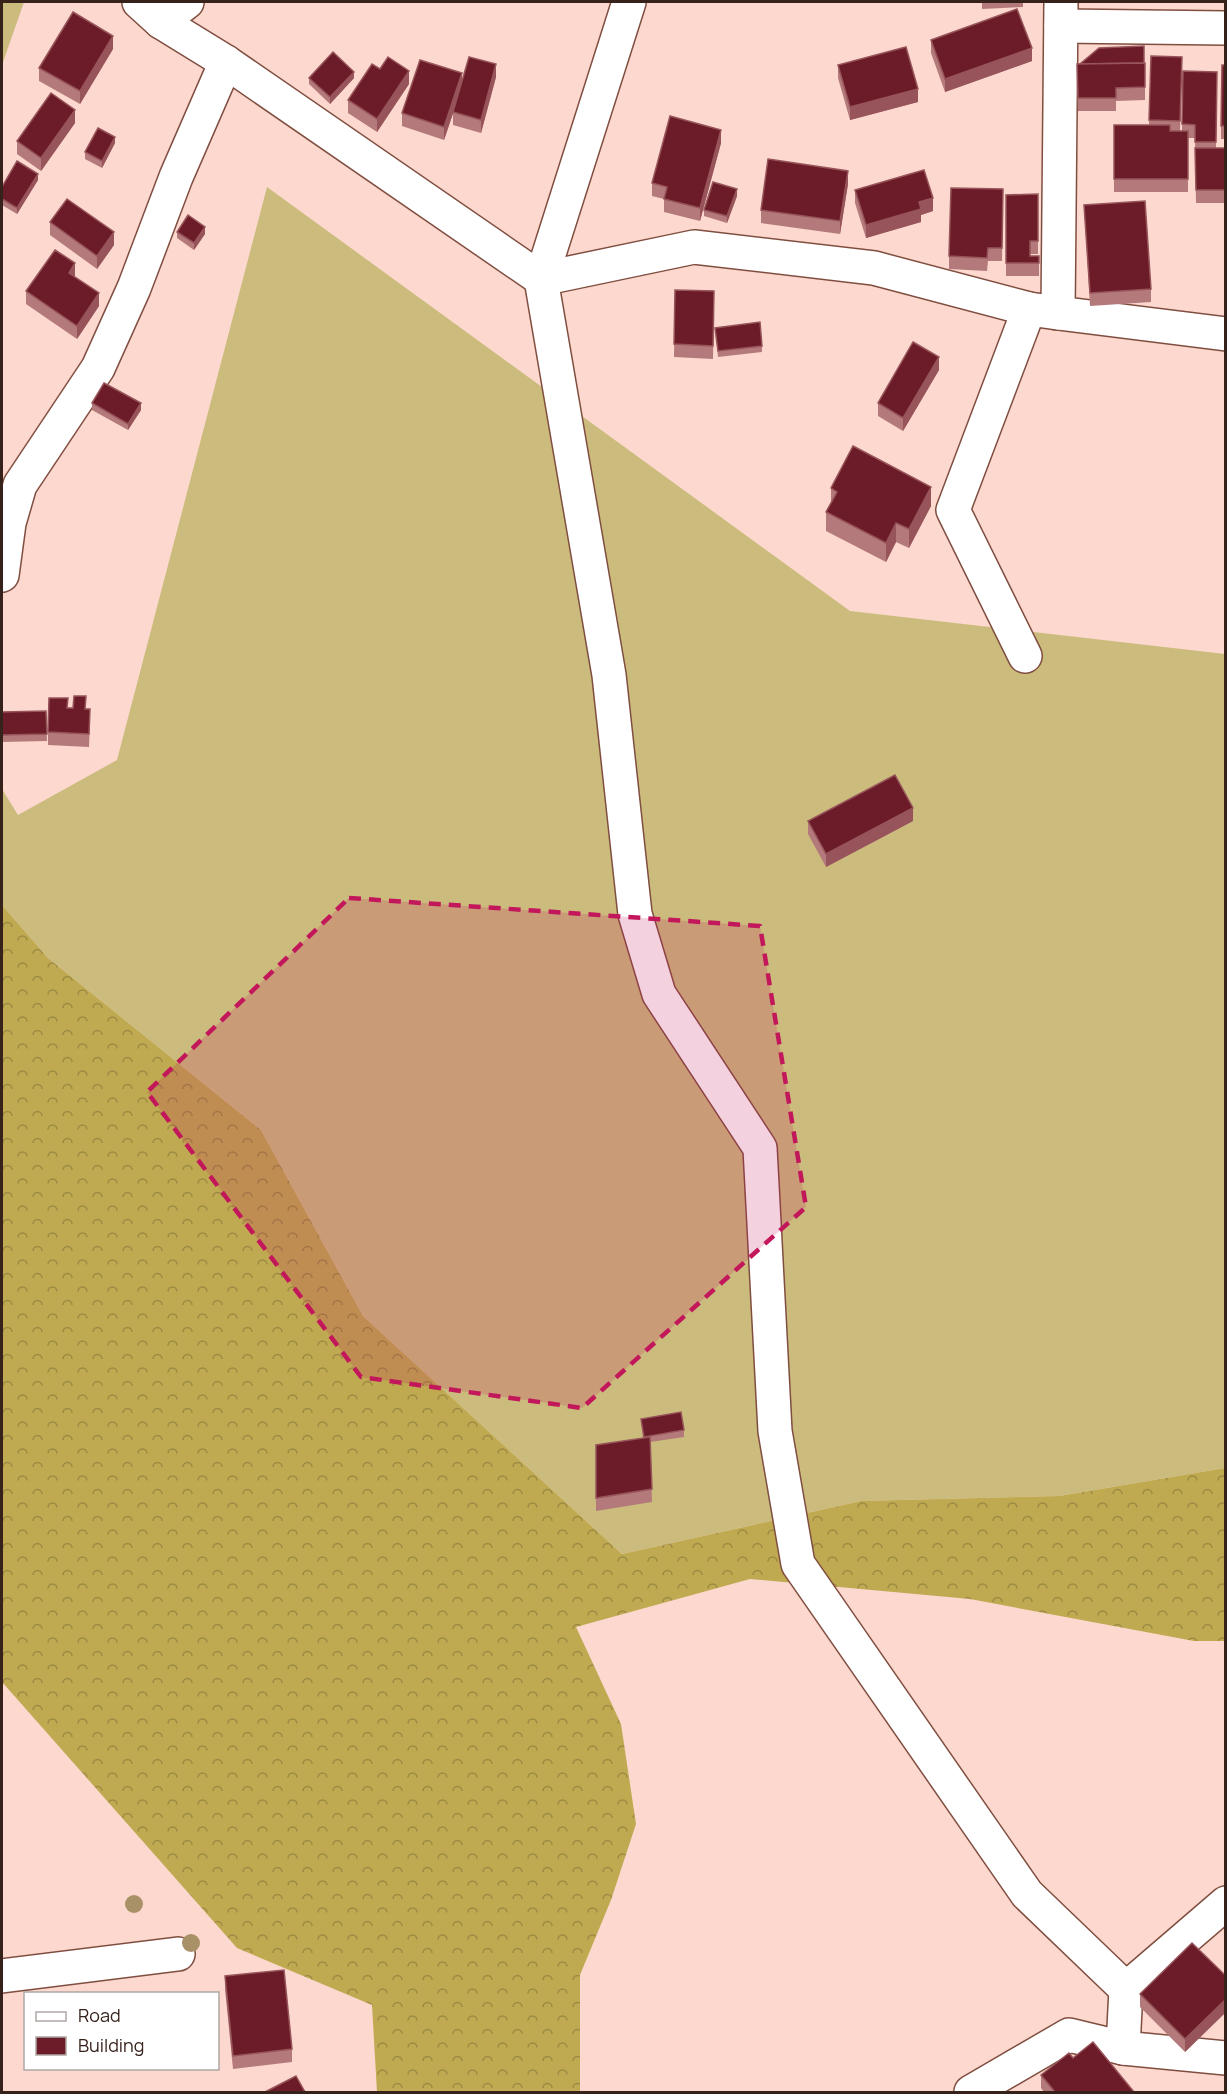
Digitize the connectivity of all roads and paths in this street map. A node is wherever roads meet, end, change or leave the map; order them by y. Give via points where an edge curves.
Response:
1 (187, 2) edge
2 (629, 2) edge
3 (150, 12) edge
4 (1061, 14) edge
5 (1226, 28) edge
6 (226, 62) junction
7 (541, 279) junction
8 (1043, 311) junction
9 (1226, 334) edge
10 (2, 575) edge
11 (1025, 656) dead end
12 (1226, 1903) edge
13 (178, 1954) dead end
14 (2, 1976) edge
15 (1126, 1989) junction
16 (1123, 2048) junction
17 (1226, 2058) edge
18 (971, 2092) edge

1 - 3 street
2 - 7 street
3 - 6 street
4 - 5 street
4 - 8 street
6 - 7 street
6 - 10 street via 98,368 20,485 9,523
7 - 8 street via 694,247 874,268
7 - 15 street via 609,675 635,914 659,994 760,1148 775,1431 798,1564 1027,1894
8 - 9 street
8 - 11 street via 953,510
12 - 15 street
13 - 14 street
15 - 16 street
16 - 17 street
16 - 18 street via 1069,2035

